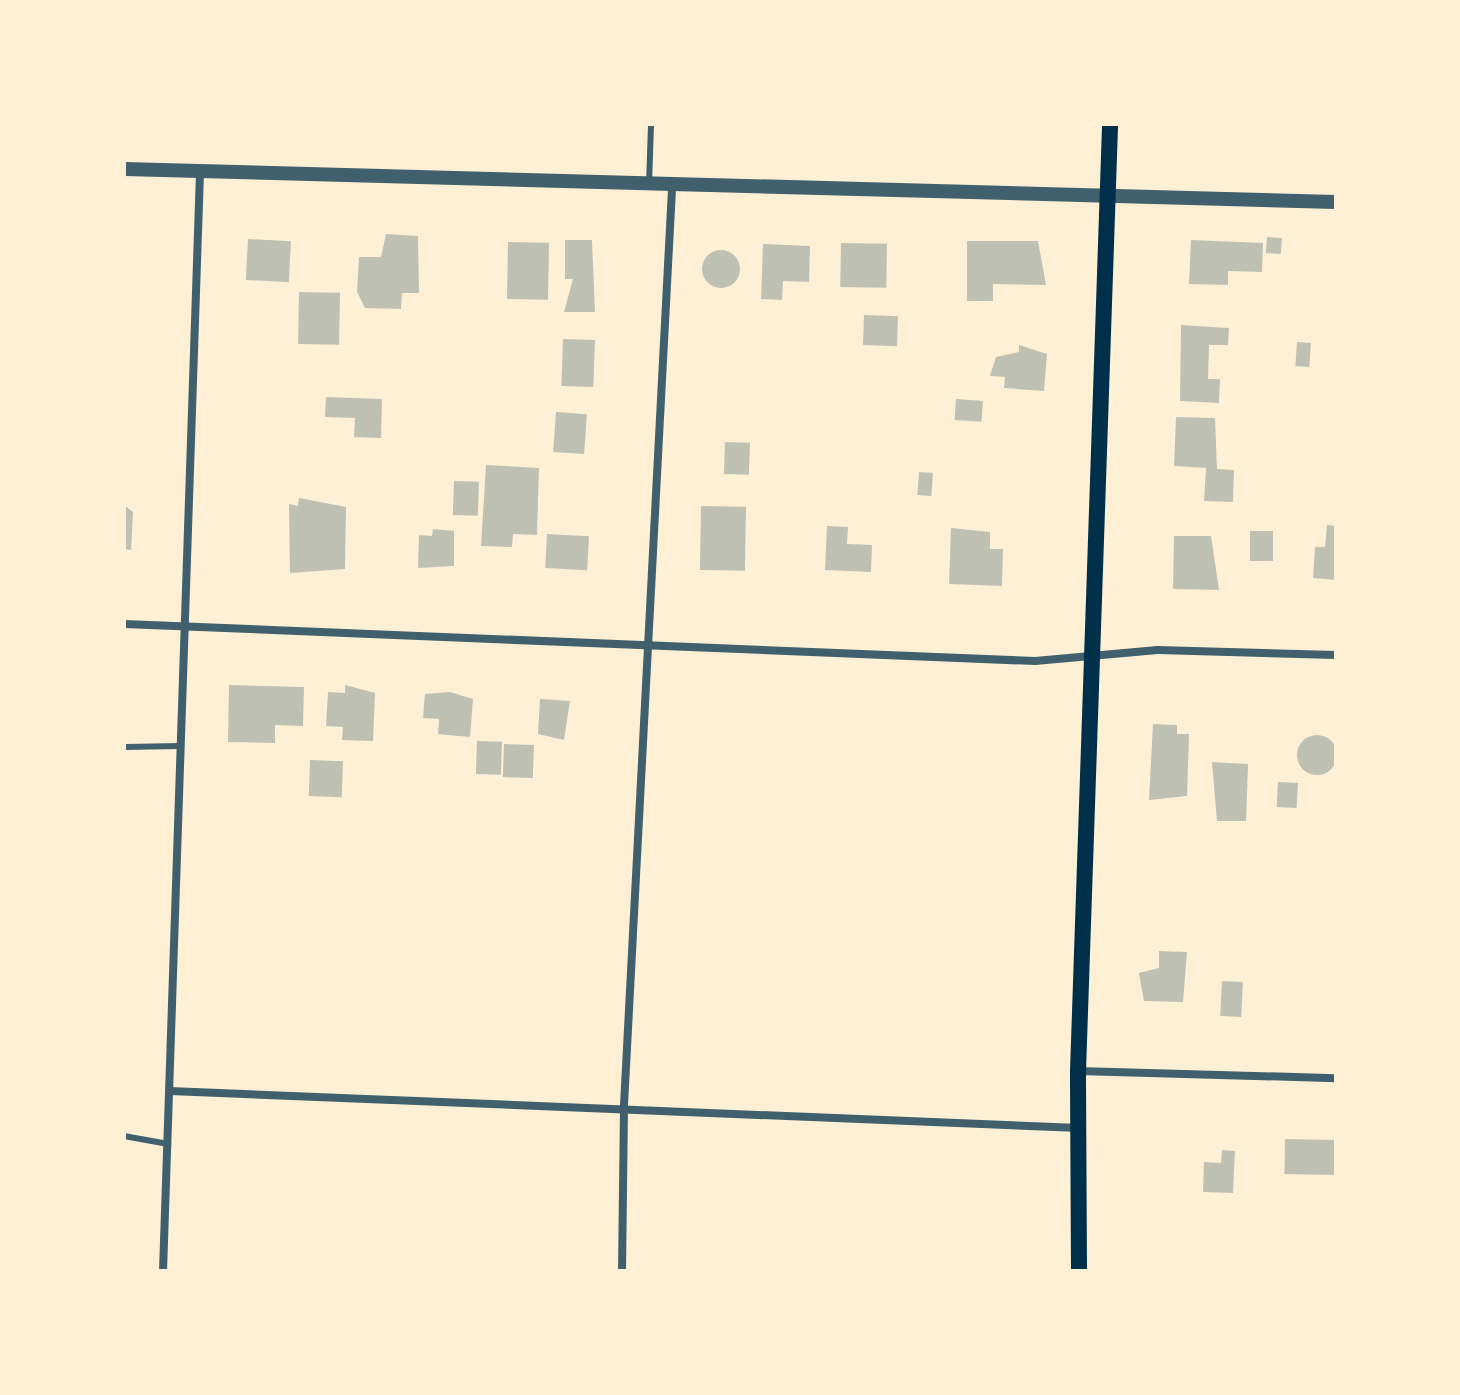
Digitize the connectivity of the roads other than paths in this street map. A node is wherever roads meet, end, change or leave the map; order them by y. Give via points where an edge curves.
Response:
1 (651, 124) edge
2 (1110, 124) edge
3 (124, 169) edge
4 (200, 172) junction
5 (649, 188) junction
6 (672, 189) junction
7 (1106, 195) junction
8 (1336, 202) edge
9 (124, 624) edge
10 (184, 627) junction
11 (648, 648) junction
12 (1094, 655) junction
13 (1336, 655) edge
14 (180, 746) junction
15 (124, 747) edge
16 (1078, 1071) junction
17 (1336, 1078) edge
18 (170, 1091) junction
19 (624, 1105) junction
20 (1079, 1128) junction
21 (124, 1136) edge
22 (168, 1144) junction
23 (163, 1271) edge
24 (622, 1271) edge
25 (1079, 1271) edge

1 - 5 lane
2 - 7 main road
3 - 4 street
4 - 5 street
4 - 10 street
5 - 6 street
6 - 7 street
6 - 11 street
7 - 8 street
7 - 12 main road
9 - 10 street
10 - 11 street
10 - 14 street
11 - 12 street via 1035,661
11 - 19 street
12 - 13 street
12 - 16 main road
14 - 15 lane
14 - 18 street
16 - 17 street
16 - 20 main road
18 - 19 street
18 - 22 street
19 - 20 street
19 - 24 street
20 - 25 main road
21 - 22 lane
22 - 23 street

